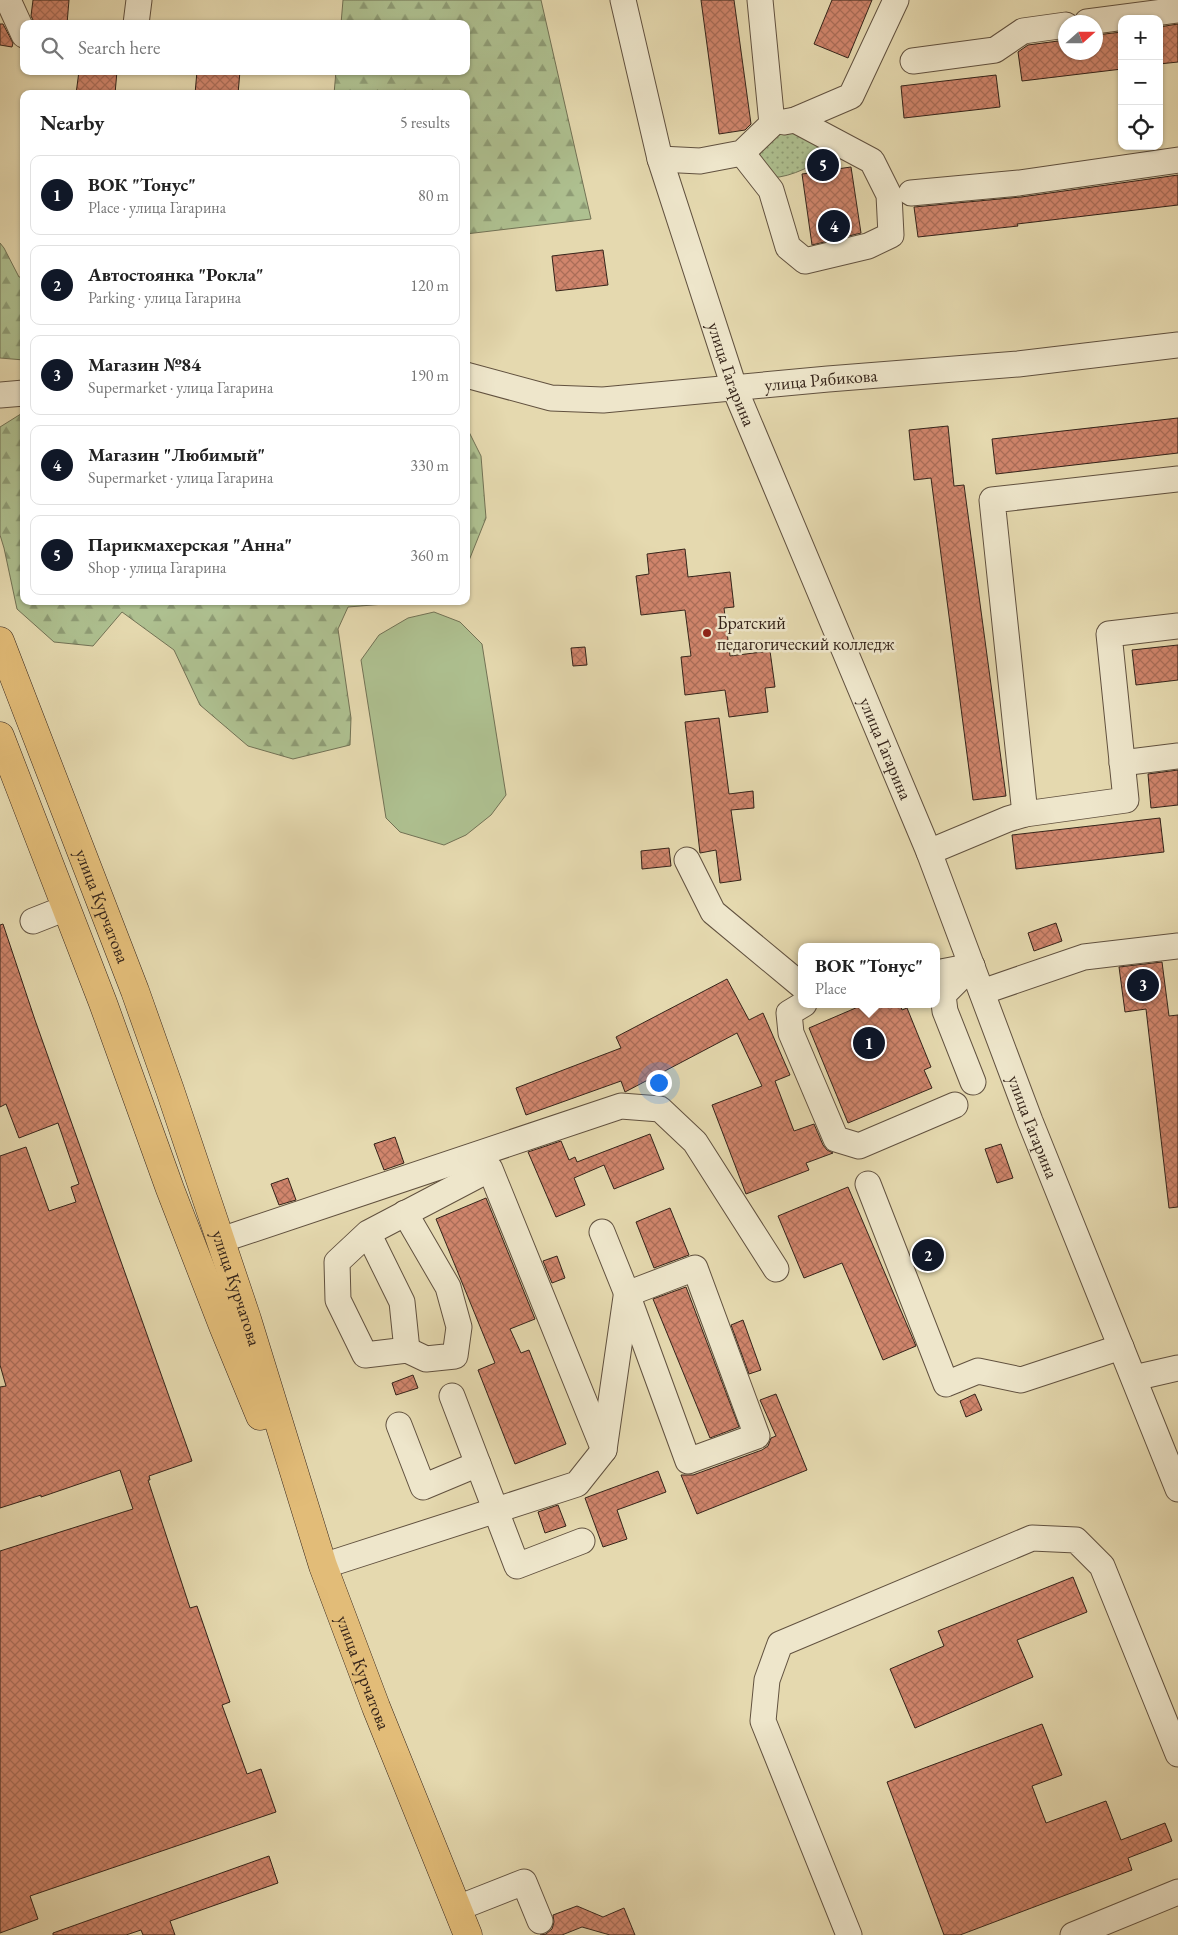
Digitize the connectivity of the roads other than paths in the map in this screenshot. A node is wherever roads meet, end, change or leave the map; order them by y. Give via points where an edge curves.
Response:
1 (8, 0) edge
2 (139, 0) edge
3 (623, 0) edge
4 (760, 0) edge
5 (896, 0) edge
6 (1178, 10) edge
7 (136, 20) edge
8 (1103, 20) edge
9 (20, 26) edge
10 (1058, 27) edge
11 (913, 60) dead end
12 (783, 122) junction
13 (742, 153) junction
14 (660, 159) junction
15 (1178, 160) edge
16 (911, 193) dead end
17 (1178, 346) edge
18 (470, 376) edge
19 (734, 387) junction
20 (20, 393) edge
21 (0, 395) edge
22 (1178, 479) edge
23 (1178, 626) edge
24 (0, 640) edge
25 (0, 736) edge
26 (1178, 756) edge
27 (1122, 763) junction
28 (1025, 814) junction
29 (929, 852) junction
30 (687, 860) dead end
31 (66, 908) junction
32 (32, 921) dead end
33 (1178, 946) edge
34 (972, 966) junction
35 (940, 972) edge
36 (798, 983) edge
37 (135, 991) junction
38 (982, 992) junction
39 (103, 1003) junction
40 (798, 1008) edge
41 (973, 1082) dead end
42 (955, 1105) dead end
43 (868, 1184) dead end
44 (405, 1213) junction
45 (602, 1232) dead end
46 (368, 1233) junction
47 (221, 1240) junction
48 (776, 1269) dead end
49 (626, 1294) junction
50 (1121, 1347) junction
51 (407, 1350) junction
52 (1178, 1368) edge
53 (1134, 1378) junction
54 (452, 1396) dead end
55 (398, 1425) dead end
56 (604, 1450) junction
57 (478, 1464) junction
58 (1178, 1489) edge
59 (496, 1512) junction
60 (582, 1541) dead end
61 (323, 1566) junction
62 (1178, 1754) edge
63 (1178, 1892) edge
64 (458, 1908) junction
65 (540, 1921) dead end
66 (468, 1935) edge
67 (849, 1935) edge
68 (1072, 1935) edge

1 - 9 street
2 - 7 street
3 - 14 street, улица Гагарина
4 - 12 street
5 - 12 street via 851,96
6 - 8 street
10 - 11 street via 1023,31 996,50
12 - 13 street
12 - 13 street via 872,160 889,194 891,235 868,246 805,262 788,247 771,190
13 - 14 street via 700,161
14 - 19 street, улица Гагарина
15 - 16 street via 1019,183
17 - 19 street, улица Рябикова via 1018,364
18 - 19 street, улица Рябикова via 551,398 603,400
19 - 29 street, улица Гагарина
20 - 21 street
22 - 28 street via 992,500
23 - 27 street via 1109,634
24 - 37 main road, улица Курчатова
25 - 31 main road
26 - 27 street
27 - 28 street via 1126,800
28 - 29 street
29 - 34 street, улица Гагарина
30 - 36 street via 712,912
31 - 32 street
31 - 39 main road
33 - 38 street via 1084,957
34 - 35 street
34 - 38 street, улица Гагарина
34 - 41 street via 943,995 944,1011
37 - 39 main road
37 - 47 main road, улица Курчатова
38 - 50 street, улица Гагарина
39 - 61 main road via 223,1326
40 - 42 street via 789,1013 791,1034 836,1139 859,1146
43 - 50 street via 946,1384 978,1371 1021,1380
44 - 46 street
44 - 51 street via 448,1287 459,1328 455,1356 426,1359
44 - 56 street via 490,1169
45 - 49 street
46 - 51 street via 402,1302
46 - 51 street via 337,1262 338,1300 365,1355
47 - 48 street via 621,1106 660,1109 695,1142
47 - 61 main road, улица Курчатова
49 - 49 street via 694,1268 757,1436 688,1461
49 - 56 street
50 - 53 street, улица Гагарина
52 - 53 street
53 - 58 street, улица Гагарина
54 - 57 street
55 - 57 street via 423,1487
56 - 59 street via 577,1484
57 - 59 street
59 - 60 street via 517,1566
59 - 61 street
61 - 64 main road, улица Курчатова
62 - 67 street via 1102,1566 1076,1540 1032,1538 780,1644 767,1680 763,1721
63 - 68 street
64 - 65 street via 524,1882
64 - 66 main road, улица Курчатова

